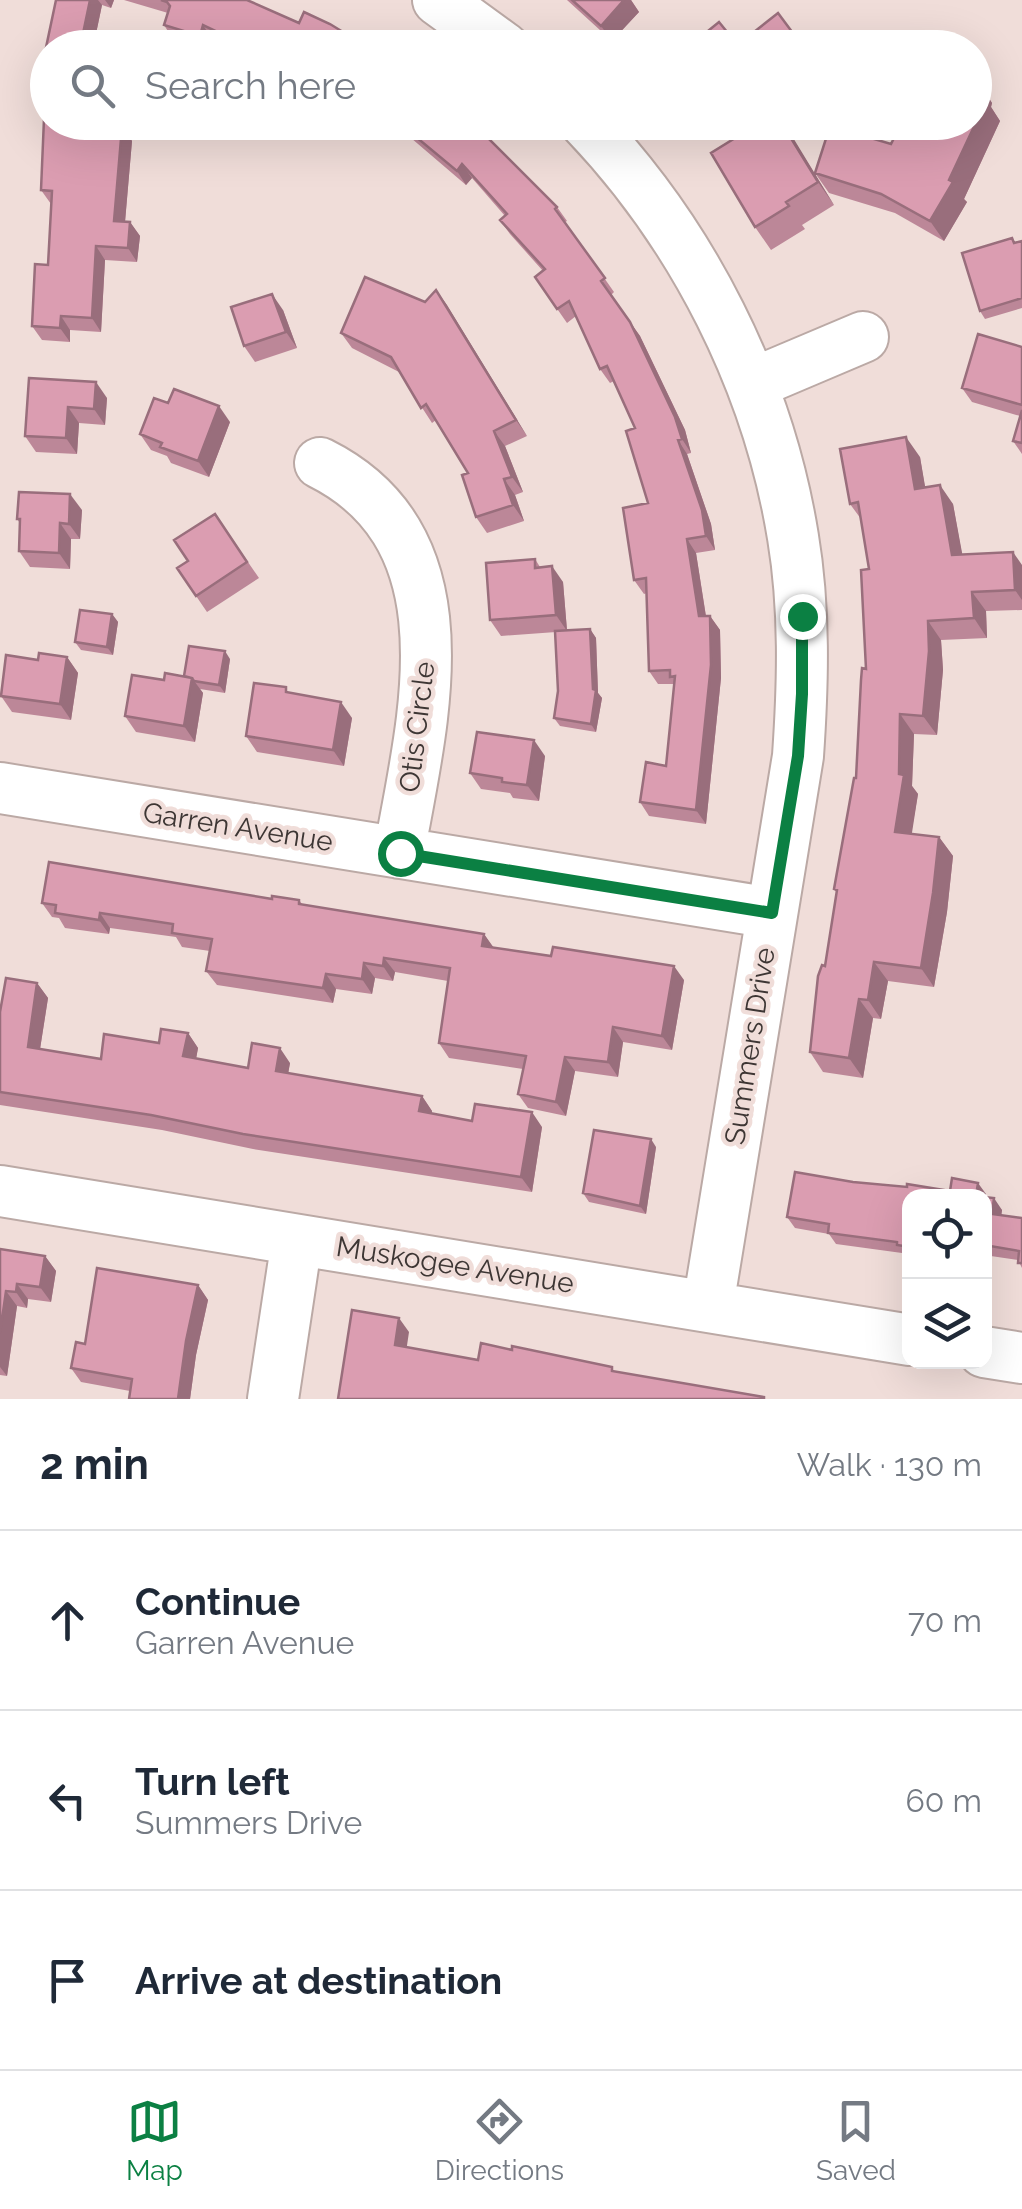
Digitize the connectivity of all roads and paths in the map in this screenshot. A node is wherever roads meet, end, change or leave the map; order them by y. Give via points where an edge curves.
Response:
1 (438, 0) edge
2 (479, 30) edge
3 (602, 140) edge
4 (864, 337) dead end
5 (752, 384) junction
6 (320, 463) dead end
7 (0, 788) edge
8 (400, 853) junction
9 (772, 913) junction
10 (0, 1191) edge
11 (297, 1240) junction
12 (708, 1306) junction
13 (902, 1339) edge
14 (992, 1353) edge
15 (1022, 1358) edge
16 (273, 1399) edge

1 - 2 street
3 - 5 street, Summers Drive via 674,234
4 - 5 street
5 - 9 street, Summers Drive via 777,460 802,616 798,756
6 - 8 street, Otis Circle via 363,488 388,514 416,570 426,698
7 - 8 street, Garren Avenue
8 - 9 street, Garren Avenue
9 - 12 street, Summers Drive
10 - 11 street, Muskogee Avenue
11 - 12 street, Muskogee Avenue
11 - 16 street
12 - 13 street, Muskogee Avenue
14 - 15 street

